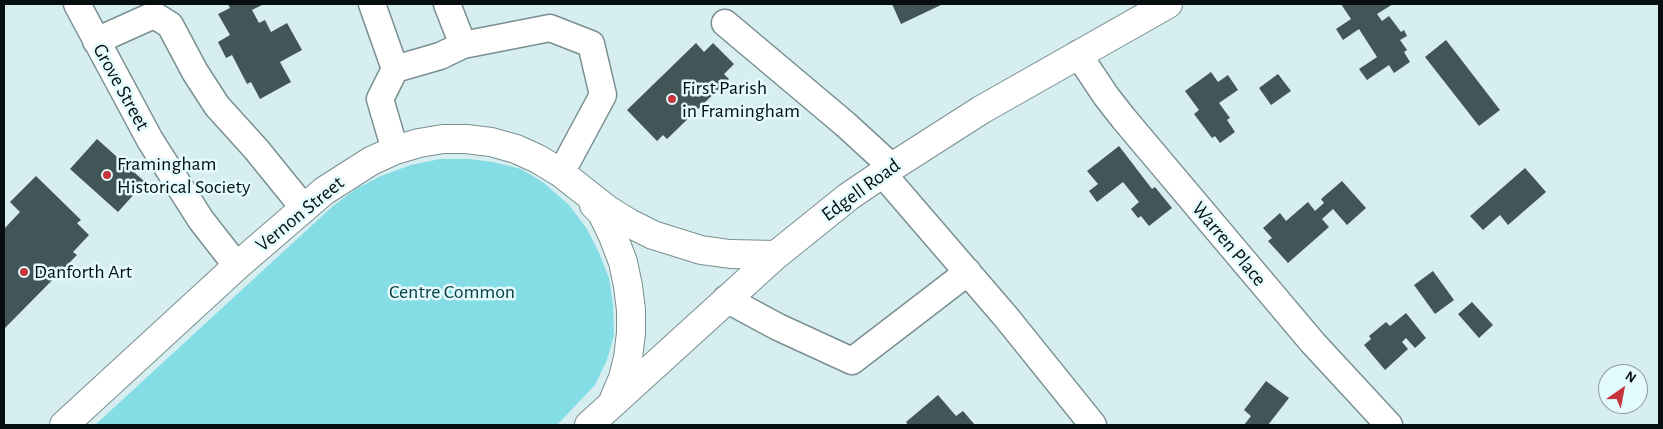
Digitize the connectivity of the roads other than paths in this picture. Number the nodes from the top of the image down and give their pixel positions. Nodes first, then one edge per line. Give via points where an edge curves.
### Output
1 (76, 4) edge
2 (372, 4) edge
3 (447, 4) edge
4 (1168, 4) edge
5 (726, 24) dead end
6 (96, 41) junction
7 (463, 45) junction
8 (1078, 54) junction
9 (395, 69) junction
10 (394, 150) junction
11 (887, 170) junction
12 (561, 173) junction
13 (583, 190) junction
14 (303, 208) junction
15 (776, 255) junction
16 (237, 266) junction
17 (968, 272) junction
18 (726, 299) junction
19 (613, 402) junction
20 (64, 425) edge
21 (589, 425) edge
22 (1093, 425) edge
23 (1389, 425) edge

1 - 6 street, Grove Street
2 - 9 street
3 - 7 street
4 - 8 main road, Edgell Road
5 - 11 street via 845,124
6 - 14 street via 154,15 170,25 217,106
6 - 16 street, Grove Street via 176,182
7 - 9 street via 440,56
7 - 12 street via 550,28 591,44 603,94
8 - 11 main road, Edgell Road
8 - 23 street, Warren Place via 1130,127 1313,344
9 - 10 street via 380,99
10 - 12 main road, Vernon Street via 442,139 492,142 523,152
10 - 14 main road, Vernon Street via 348,175
11 - 15 main road, Edgell Road
11 - 17 street
12 - 13 main road, Vernon Street
13 - 15 main road, Vernon Street via 629,223 677,244 730,254
13 - 19 main road, Vernon Street via 602,213 614,236 628,286 631,333 628,358
14 - 16 main road, Vernon Street
15 - 18 main road, Edgell Road
16 - 20 main road, Vernon Street
17 - 18 street via 852,361 778,328
17 - 22 street
18 - 19 main road, Edgell Road
19 - 21 main road, Edgell Road

